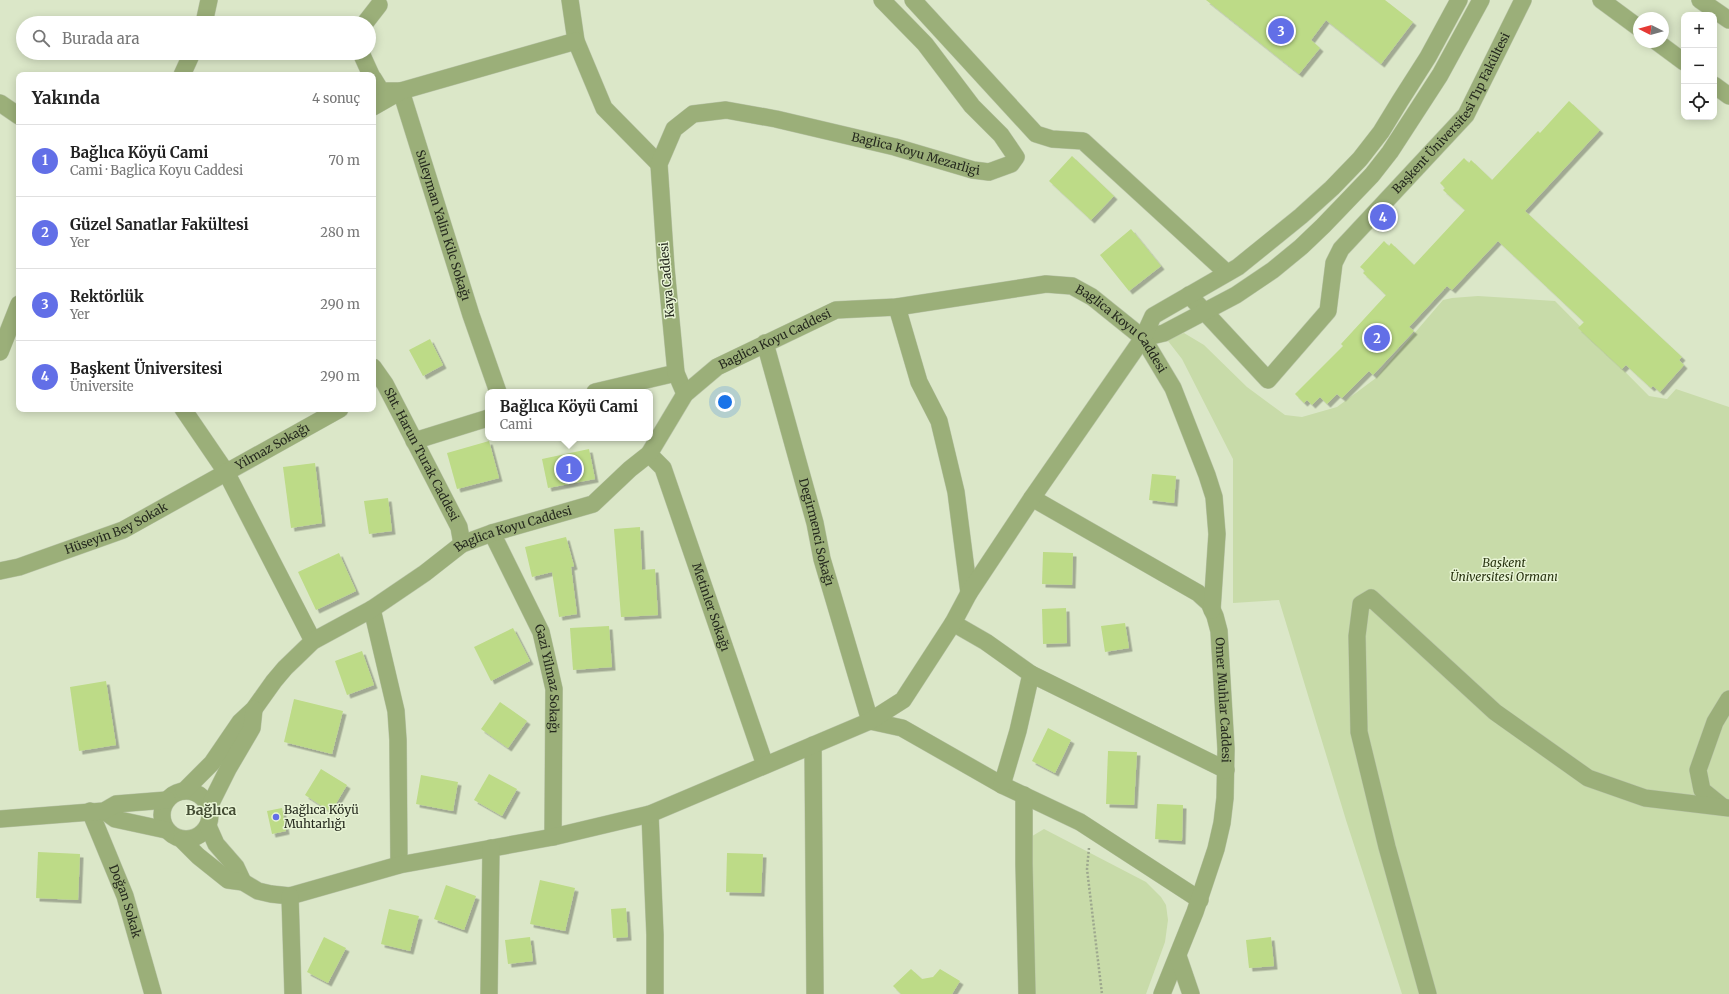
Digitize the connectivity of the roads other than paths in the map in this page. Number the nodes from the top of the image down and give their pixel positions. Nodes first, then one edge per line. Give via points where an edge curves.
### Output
1 (210, 0) edge
2 (570, 0) edge
3 (882, 0) edge
4 (913, 0) edge
5 (1459, 0) edge
6 (1481, 0) edge
7 (1523, 0) edge
8 (1601, 0) edge
9 (1700, 0) edge
10 (379, 5) dead end
11 (206, 16) edge
12 (370, 16) edge
13 (1729, 20) edge
14 (1633, 24) edge
15 (576, 41) junction
16 (1665, 48) edge
17 (189, 60) edge
18 (364, 60) edge
19 (1681, 60) edge
20 (183, 72) edge
21 (370, 72) edge
22 (376, 83) edge
23 (1717, 87) edge
24 (401, 91) junction
25 (1729, 96) edge
26 (0, 103) edge
27 (376, 105) edge
28 (16, 114) edge
29 (658, 164) junction
30 (1228, 273) junction
31 (1189, 295) junction
32 (897, 307) junction
33 (16, 312) edge
34 (1205, 312) junction
35 (1143, 338) junction
36 (765, 343) junction
37 (0, 352) edge
38 (676, 373) junction
39 (376, 378) edge
40 (379, 388) edge
41 (497, 389) edge
42 (608, 389) edge
43 (685, 394) junction
44 (185, 412) edge
45 (335, 412) edge
46 (485, 419) edge
47 (414, 441) junction
48 (649, 454) junction
49 (226, 472) junction
50 (1032, 498) junction
51 (492, 533) junction
52 (462, 544) junction
53 (0, 571) edge
54 (969, 593) junction
55 (372, 609) junction
56 (1212, 610) junction
57 (952, 623) junction
58 (313, 641) junction
59 (1031, 674) junction
60 (1729, 699) edge
61 (254, 709) junction
62 (870, 721) junction
63 (813, 745) junction
64 (764, 765) junction
65 (1226, 770) junction
66 (1002, 785) junction
67 (184, 791) junction
68 (1024, 796) junction
69 (167, 800) junction
70 (209, 807) junction
71 (1726, 807) edge
72 (97, 811) junction
73 (650, 814) junction
74 (0, 819) edge
75 (208, 826) junction
76 (166, 830) junction
77 (552, 836) junction
78 (182, 840) junction
79 (491, 848) junction
80 (399, 865) junction
81 (243, 882) junction
82 (290, 896) junction
83 (1200, 900) junction
84 (1178, 956) junction
85 (153, 994) edge
86 (293, 994) edge
87 (489, 994) edge
88 (655, 994) edge
89 (815, 994) edge
90 (1027, 994) edge
91 (1162, 994) edge
92 (1190, 994) edge
93 (1428, 994) edge

1 - 11 street
2 - 15 street
3 - 29 street, Baglica Koyu Mezarligi via 925,44 972,106 1001,135 1016,157 1011,164 990,172 973,170 873,142 726,110 693,114 674,129
4 - 30 street via 1036,134 1052,139 1083,141
5 - 30 street via 1428,57 1381,132 1360,159 1301,216
6 - 34 street via 1440,75 1372,175 1301,248 1236,295
7 - 34 street, Başkent Üniversitesi Tıp Fakültesi via 1466,115 1342,249 1334,263 1328,311 1268,380
8 - 14 street
9 - 13 street
10 - 12 street
15 - 24 street
15 - 29 street via 604,108
16 - 19 street
17 - 20 street
18 - 21 street
22 - 24 street via 381,91
23 - 25 street
24 - 27 street
24 - 41 street, Suleyman Yalin Kilc Sokağı via 471,315
26 - 28 street
29 - 38 street, Kaya Caddesi
30 - 31 street
31 - 34 street, Başkent Üniversitesi Tıp Fakültesi
31 - 35 street via 1153,316
32 - 35 street, Baglica Koyu Caddesi via 1046,284 1072,286 1092,297
32 - 36 street, Baglica Koyu Caddesi via 836,310
32 - 54 street via 919,382 939,420 956,492
33 - 37 street
34 - 35 street via 1164,333
35 - 50 street
35 - 56 street, Baglica Koyu Caddesi via 1173,388 1214,497 1217,534
36 - 43 street, Baglica Koyu Caddesi via 717,367
36 - 62 street, Degirmenci Sokağı via 822,559
38 - 42 street
38 - 43 street, Kaya Caddesi
39 - 40 street, Sht. Harun Turak Caddesi
40 - 47 street, Sht. Harun Turak Caddesi
43 - 48 street, Baglica Koyu Caddesi
44 - 49 street
45 - 49 street, Yilmaz Sokağı
46 - 47 street
47 - 52 street, Sht. Harun Turak Caddesi via 459,527
48 - 51 street, Baglica Koyu Caddesi via 594,504
48 - 64 street, Metinler Sokağı via 663,468
49 - 53 street, Hüseyin Bey Sokak via 123,530 20,567
49 - 58 street
50 - 54 street
50 - 56 street, Omer Muhlar Caddesi via 1198,593
51 - 52 street, Baglica Koyu Caddesi
51 - 77 street, Gazi Yilmaz Sokağı via 540,632 554,689
52 - 55 street, Baglica Koyu Caddesi
54 - 57 street
55 - 58 street, Baglica Koyu Caddesi
55 - 80 street via 396,711
56 - 65 street, Omer Muhlar Caddesi via 1219,631 1222,663
57 - 59 street via 986,642
57 - 62 street via 903,700
58 - 61 street, Baglica Koyu Caddesi via 274,681
59 - 65 street
59 - 66 street
60 - 71 street via 1715,722 1698,770 1702,790
61 - 67 street, Baglica Koyu Caddesi via 240,722 212,763
61 - 70 street via 252,728
62 - 63 street
62 - 66 street via 902,728
63 - 64 street
63 - 89 street
64 - 73 street
65 - 83 street, Omer Muhlar Caddesi via 1222,823
66 - 68 street
67 - 69 street
67 - 70 street via 202,796
68 - 83 street via 1080,822
68 - 90 street
69 - 72 street via 116,804
69 - 76 street via 162,818
70 - 75 street
71 - 93 street via 1645,798 1588,778 1495,712 1371,598 1361,604 1357,636 1359,732 1387,847
72 - 74 street
72 - 76 street via 115,819
72 - 85 street, Doğan Sokak
73 - 77 street
73 - 88 street
75 - 78 street via 195,839
75 - 81 street via 216,844 236,867
76 - 78 street
77 - 79 street
78 - 81 street via 228,880
79 - 80 street
79 - 87 street
80 - 82 street
81 - 82 street via 258,891
82 - 86 street
83 - 84 street, Omer Muhlar Caddesi
84 - 91 street, Omer Muhlar Caddesi
84 - 92 street

